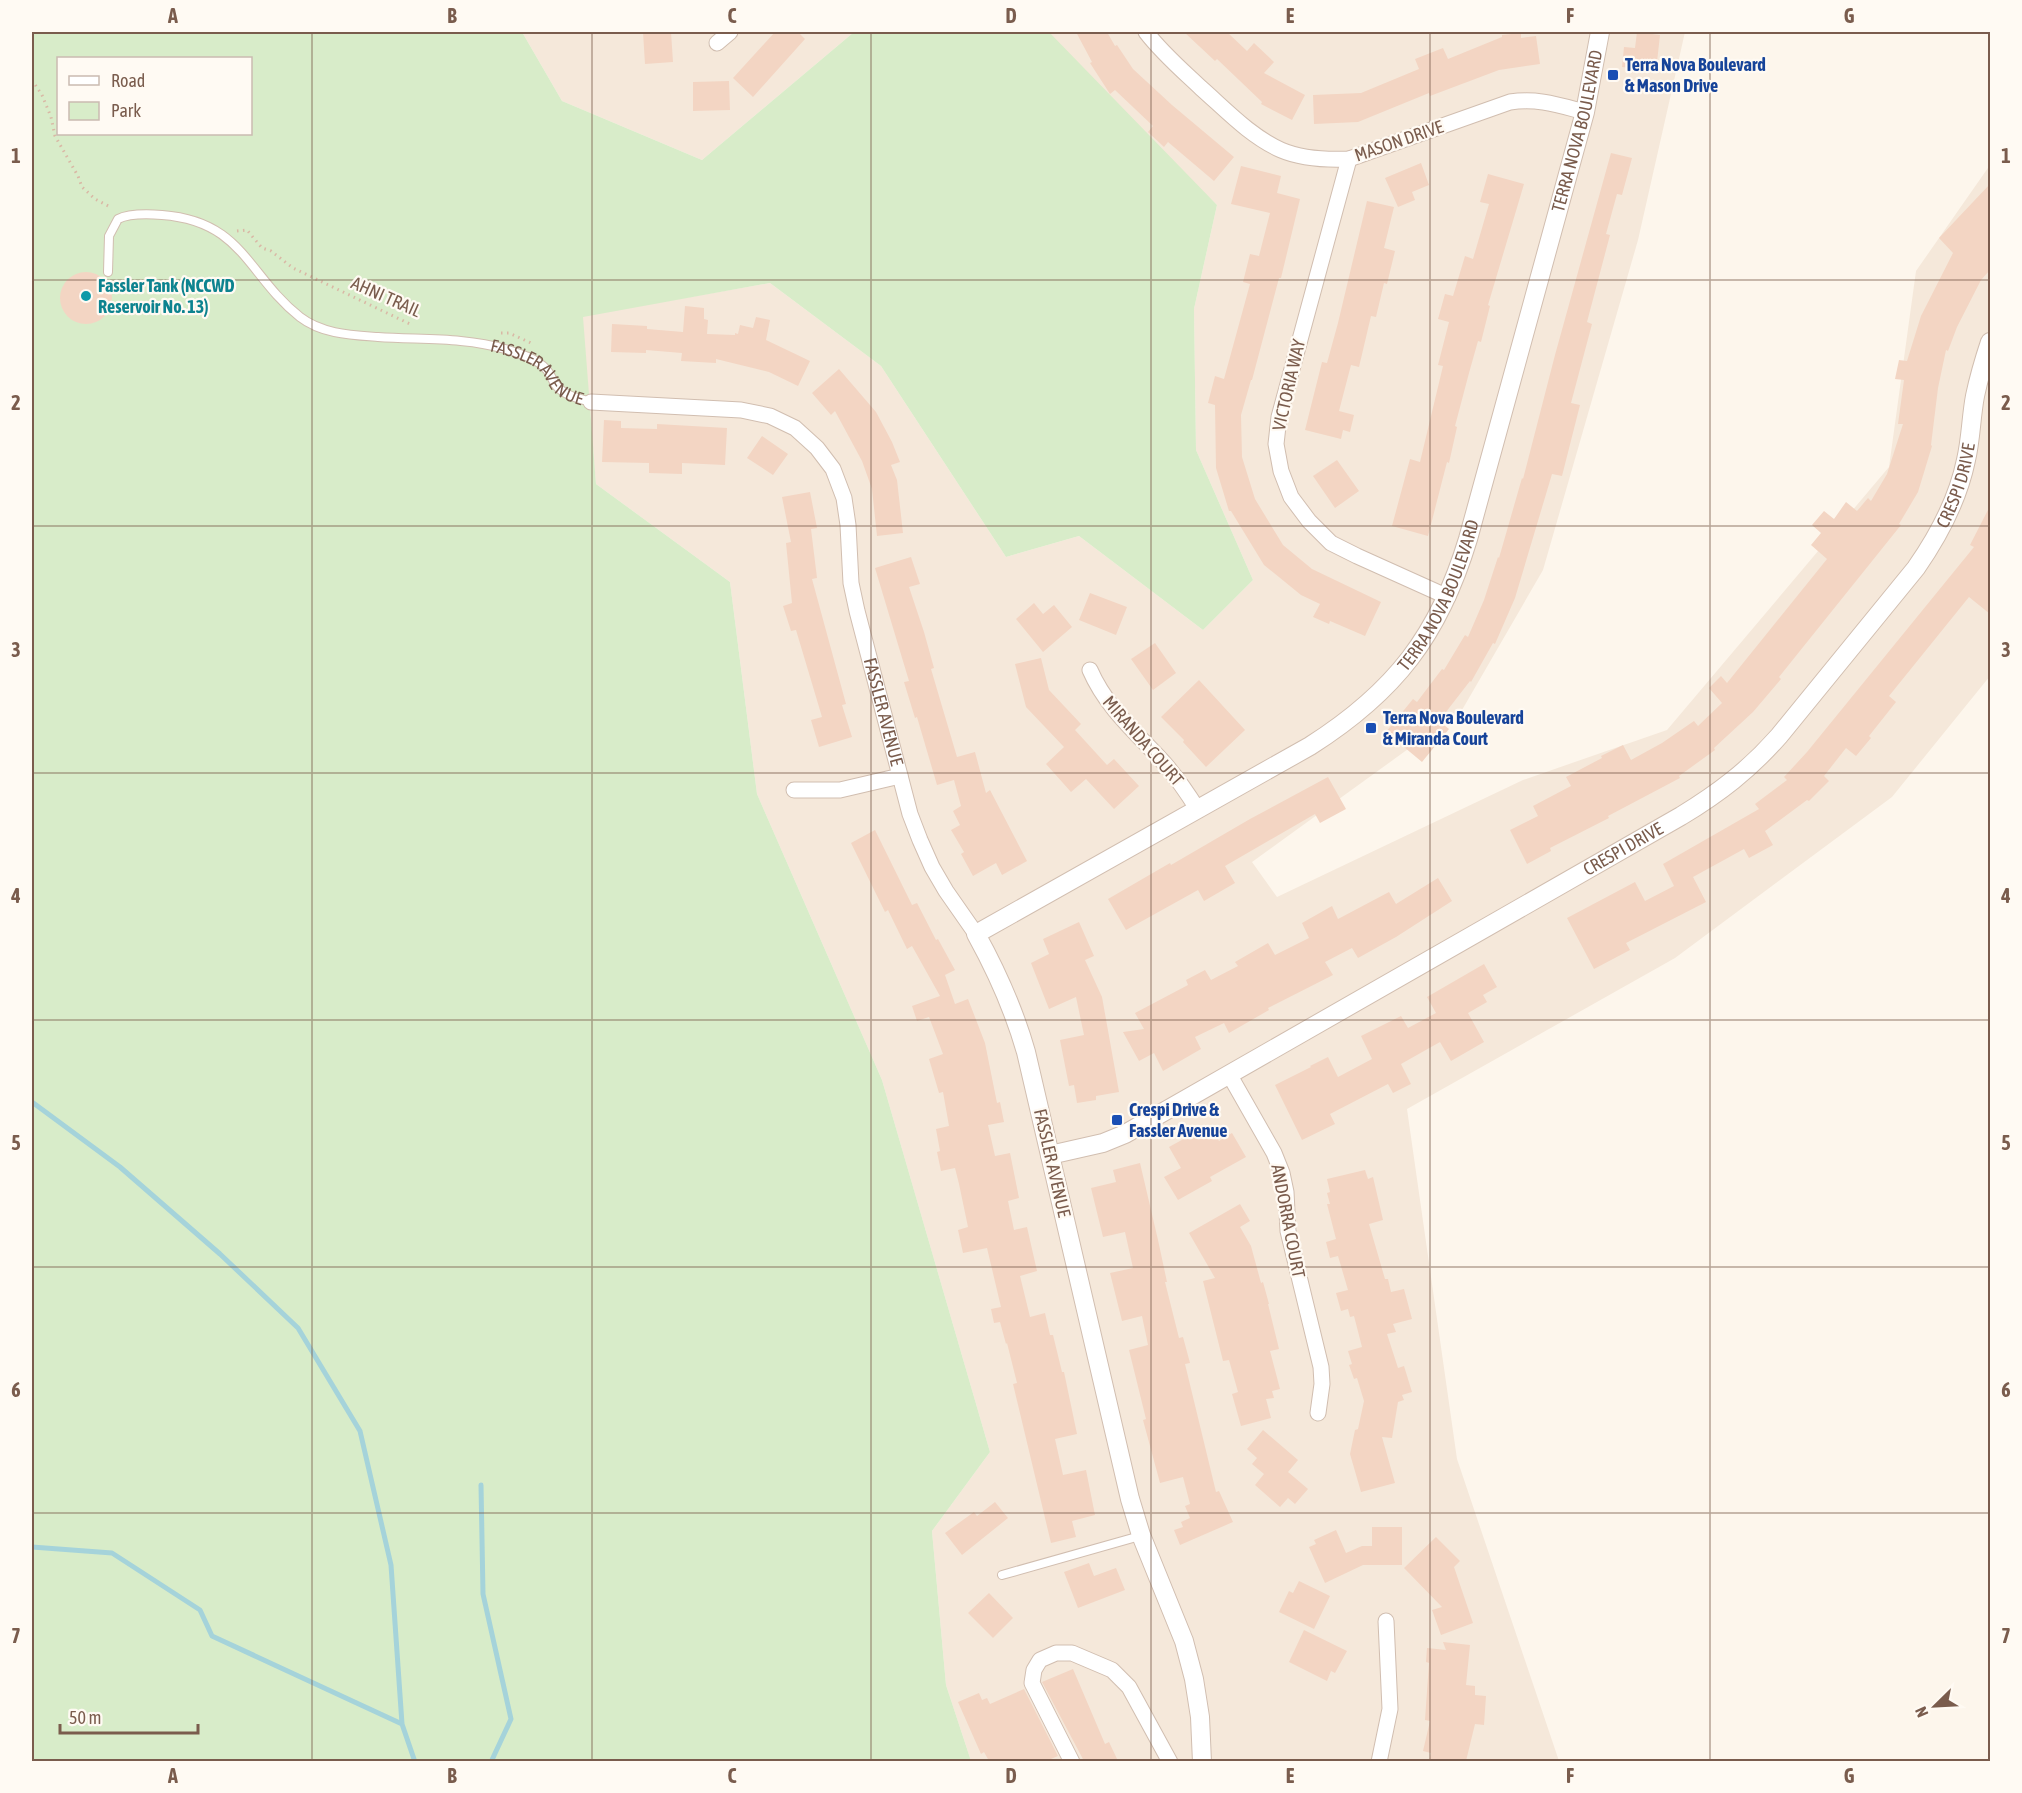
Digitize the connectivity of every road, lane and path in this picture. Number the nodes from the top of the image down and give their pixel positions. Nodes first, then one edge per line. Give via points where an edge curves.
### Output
1 (730, 32) edge
2 (1146, 32) edge
3 (1600, 32) edge
4 (717, 43) dead end
5 (32, 80) edge
6 (1585, 112) junction
7 (1349, 159) junction
8 (127, 216) junction
9 (218, 231) junction
10 (108, 272) dead end
11 (420, 328) dead end
12 (498, 333) dead end
13 (1990, 342) edge
14 (545, 368) junction
15 (591, 402) joint
16 (1448, 597) junction
17 (1090, 670) dead end
18 (900, 776) junction
19 (794, 790) dead end
20 (1198, 810) junction
21 (976, 934) junction
22 (1229, 1074) junction
23 (1050, 1155) junction
24 (1318, 1413) dead end
25 (1141, 1535) junction
26 (1002, 1575) dead end
27 (1386, 1621) dead end
28 (1072, 1761) edge
29 (1170, 1761) edge
30 (1202, 1761) edge
31 (1379, 1761) edge

1 - 4 street
2 - 7 street, MASON DRIVE via 1171,60 1260,139 1304,157
3 - 6 street, TERRA NOVA BOULEVARD
5 - 8 path via 82,187 95,199
6 - 7 street, MASON DRIVE via 1543,101 1510,102
6 - 16 street, TERRA NOVA BOULEVARD via 1468,539
7 - 16 street, VICTORIA WAY via 1279,417 1276,444 1281,471 1291,497 1331,543
8 - 9 lane, FASSLER AVENUE via 183,216
8 - 10 lane via 118,219 111,230
9 - 11 path, AHNI TRAIL via 247,230 262,248 293,268
9 - 14 lane, FASSLER AVENUE via 284,302 316,326 353,335 485,344 518,353
12 - 14 path via 528,341
13 - 22 street, CRESPI DRIVE via 1981,368 1966,461 1933,544 1758,760 1681,816
14 - 15 lane, FASSLER AVENUE via 561,391
15 - 18 street, FASSLER AVENUE via 741,410 770,416 795,428 817,448 833,470 844,498 851,583
16 - 20 street, TERRA NOVA BOULEVARD via 1413,655 1364,708 1310,746
17 - 20 street, MIRANDA COURT via 1110,706 1166,766
18 - 19 street via 840,790
18 - 21 street, FASSLER AVENUE via 910,814 932,867
20 - 21 street, TERRA NOVA BOULEVARD
21 - 23 street, FASSLER AVENUE via 1016,1018
22 - 23 street, CRESPI DRIVE via 1125,1134
22 - 24 street, ANDORRA COURT via 1282,1173 1288,1231 1321,1367
23 - 25 street, FASSLER AVENUE
25 - 26 lane
25 - 30 street, FASSLER AVENUE via 1189,1660 1200,1717
27 - 31 street via 1390,1709
28 - 29 street via 1032,1683 1040,1660 1056,1653 1085,1657 1112,1670 1130,1687

